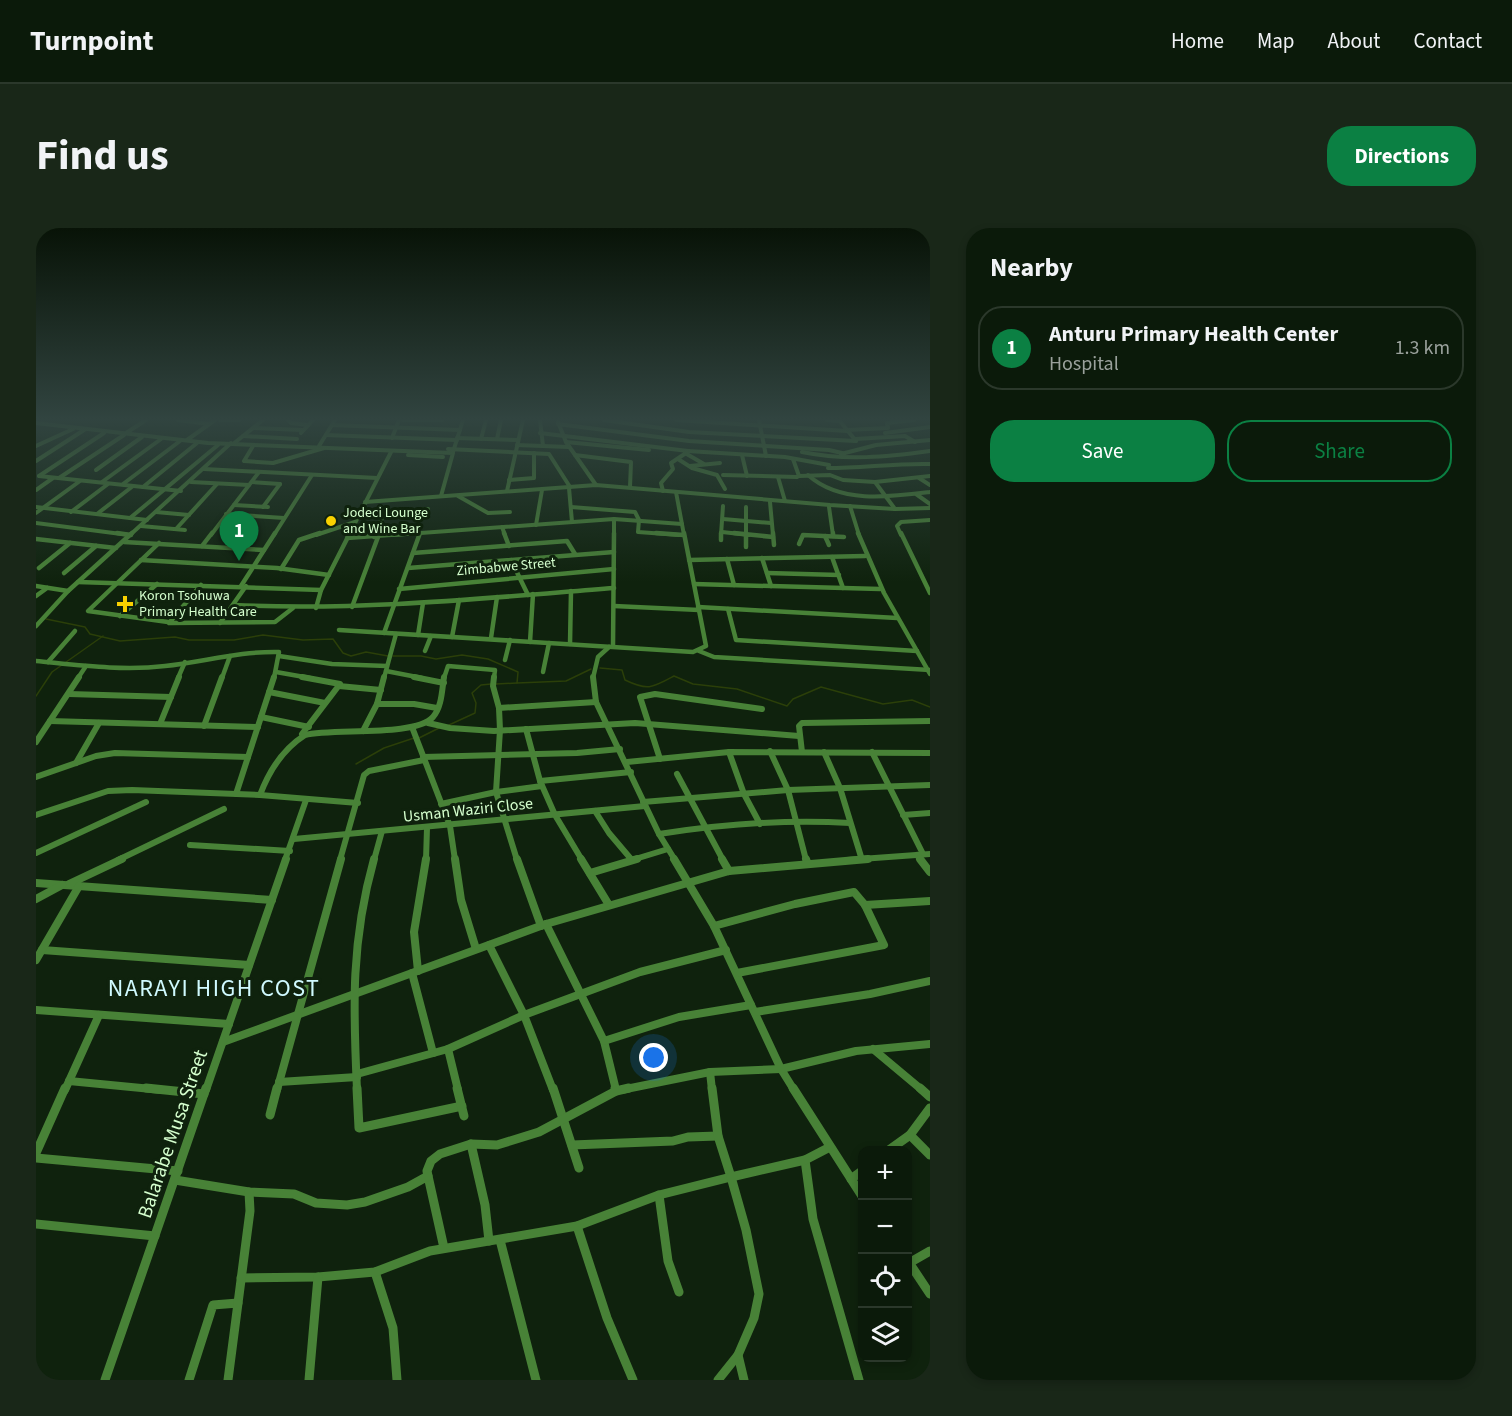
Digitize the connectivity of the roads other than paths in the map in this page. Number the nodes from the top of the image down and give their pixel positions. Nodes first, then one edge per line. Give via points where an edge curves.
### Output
1 (65, 474) edge
2 (114, 474) edge
3 (137, 474) edge
4 (159, 474) edge
5 (183, 474) edge
6 (200, 474) edge
7 (258, 474) edge
8 (290, 474) edge
9 (379, 474) edge
10 (446, 474) edge
11 (510, 474) edge
12 (534, 474) edge
13 (561, 474) edge
14 (588, 474) edge
15 (631, 474) edge
16 (669, 474) edge
17 (711, 474) edge
18 (728, 474) edge
19 (312, 475) junction
20 (808, 475) junction
21 (830, 475) joint
22 (747, 476) joint
23 (799, 476) joint
24 (930, 476) edge
25 (37, 477) edge
26 (778, 477) junction
27 (919, 477) junction
28 (53, 478) junction
29 (59, 478) junction
30 (377, 478) junction
31 (509, 480) junction
32 (843, 480) junction
33 (80, 481) junction
34 (191, 482) junction
35 (875, 482) junction
36 (101, 483) junction
37 (108, 483) junction
38 (217, 484) junction
39 (250, 484) junction
40 (122, 485) junction
41 (596, 485) junction
42 (930, 485) edge
43 (134, 486) junction
44 (143, 487) junction
45 (630, 487) junction
46 (570, 488) junction
47 (164, 489) junction
48 (725, 489) dead end
49 (36, 490) edge
50 (542, 490) junction
51 (181, 491) junction
52 (507, 491) junction
53 (663, 491) junction
54 (834, 492) junction
55 (843, 492) junction
56 (930, 492) edge
57 (676, 493) junction
58 (916, 494) junction
59 (458, 496) junction
60 (439, 497) junction
61 (886, 497) junction
62 (786, 501) junction
63 (365, 502) junction
64 (770, 502) junction
65 (234, 505) junction
66 (723, 506) dead end
67 (830, 506) junction
68 (36, 507) edge
69 (571, 507) junction
70 (746, 507) dead end
71 (850, 507) junction
72 (930, 507) edge
73 (43, 508) junction
74 (428, 509) dead end
75 (895, 509) junction
76 (71, 512) junction
77 (156, 512) junction
78 (510, 512) dead end
79 (36, 513) edge
80 (97, 514) junction
81 (189, 514) junction
82 (226, 514) junction
83 (129, 518) junction
84 (284, 518) junction
85 (615, 519) junction
86 (723, 519) junction
87 (147, 520) junction
88 (639, 520) junction
89 (747, 520) junction
90 (930, 520) edge
91 (355, 522) junction
92 (572, 522) junction
93 (36, 523) edge
94 (771, 523) junction
95 (682, 524) junction
96 (536, 525) junction
97 (141, 526) junction
98 (502, 527) junction
99 (176, 529) junction
100 (185, 530) dead end
101 (722, 532) junction
102 (420, 534) junction
103 (684, 534) junction
104 (131, 535) junction
105 (748, 535) junction
106 (825, 536) junction
107 (833, 536) junction
108 (376, 537) junction
109 (773, 537) junction
110 (844, 537) dead end
111 (347, 538) junction
112 (36, 539) edge
113 (45, 540) junction
114 (721, 540) dead end
115 (123, 542) junction
116 (70, 543) junction
117 (159, 543) junction
118 (799, 544) dead end
119 (774, 545) dead end
120 (829, 545) dead end
121 (96, 546) junction
122 (202, 546) junction
123 (508, 546) junction
124 (36, 547) edge
125 (746, 547) dead end
126 (116, 549) junction
127 (472, 549) junction
128 (264, 550) junction
129 (614, 552) junction
130 (413, 553) junction
131 (575, 554) junction
132 (865, 556) junction
133 (832, 557) junction
134 (762, 558) junction
135 (727, 559) junction
136 (141, 560) junction
137 (511, 560) junction
138 (689, 560) junction
139 (475, 563) junction
140 (253, 566) junction
141 (39, 568) dead end
142 (408, 568) junction
143 (281, 569) junction
144 (614, 569) junction
145 (64, 573) dead end
146 (767, 573) junction
147 (809, 574) junction
148 (328, 575) junction
149 (839, 575) junction
150 (519, 578) junction
151 (78, 582) junction
152 (116, 583) junction
153 (157, 584) junction
154 (694, 584) junction
155 (201, 585) junction
156 (734, 585) junction
157 (36, 586) edge
158 (243, 586) junction
159 (771, 586) junction
160 (814, 587) junction
161 (47, 588) junction
162 (614, 588) junction
163 (843, 588) junction
164 (399, 589) junction
165 (880, 589) junction
166 (321, 590) junction
167 (68, 591) junction
168 (571, 591) junction
169 (930, 593) edge
170 (530, 594) junction
171 (36, 596) edge
172 (497, 597) junction
173 (459, 600) junction
174 (423, 603) junction
175 (234, 605) junction
176 (394, 606) junction
177 (614, 606) junction
178 (352, 607) junction
179 (293, 608) junction
180 (316, 608) junction
181 (699, 609) junction
182 (728, 609) junction
183 (120, 616) junction
184 (897, 618) junction
185 (168, 622) junction
186 (220, 623) junction
187 (36, 626) edge
188 (339, 630) dead end
189 (75, 631) dead end
190 (384, 633) junction
191 (396, 634) junction
192 (418, 635) junction
193 (431, 636) junction
194 (452, 637) junction
195 (490, 638) junction
196 (510, 640) junction
197 (530, 642) junction
198 (549, 643) junction
199 (570, 644) junction
200 (611, 647) junction
201 (424, 651) dead end
202 (699, 651) junction
203 (916, 651) junction
204 (230, 656) junction
205 (279, 656) junction
206 (505, 660) dead end
207 (42, 662) edge
208 (185, 662) junction
209 (388, 663) junction
210 (86, 666) junction
211 (36, 669) edge
212 (929, 671) edge
213 (276, 672) junction
214 (543, 672) dead end
215 (444, 683) junction
216 (339, 686) junction
217 (381, 690) junction
218 (269, 692) junction
219 (69, 694) junction
220 (171, 697) junction
221 (596, 702) junction
222 (325, 703) junction
223 (377, 704) junction
224 (437, 708) junction
225 (499, 708) junction
226 (762, 709) dead end
227 (261, 717) junction
228 (50, 721) junction
229 (930, 721) edge
230 (99, 723) junction
231 (428, 723) junction
232 (607, 723) junction
233 (160, 724) junction
234 (648, 724) junction
235 (204, 726) junction
236 (258, 727) junction
237 (412, 727) junction
238 (526, 729) junction
239 (308, 730) junction
240 (500, 730) junction
241 (363, 731) junction
242 (799, 736) junction
243 (36, 742) edge
244 (620, 749) junction
245 (770, 751) junction
246 (801, 752) junction
247 (824, 752) junction
248 (872, 752) junction
249 (729, 753) junction
250 (930, 753) edge
251 (532, 754) junction
252 (498, 756) junction
253 (248, 758) junction
254 (423, 759) junction
255 (660, 759) junction
256 (627, 762) junction
257 (76, 763) junction
258 (631, 772) junction
259 (677, 774) dead end
260 (36, 777) edge
261 (541, 784) junction
262 (930, 785) edge
263 (891, 787) junction
264 (840, 788) junction
265 (788, 790) junction
266 (496, 792) junction
267 (236, 794) junction
268 (744, 794) junction
269 (260, 795) junction
270 (692, 799) junction
271 (306, 800) junction
272 (146, 802) dead end
273 (358, 803) junction
274 (441, 804) junction
275 (644, 804) junction
276 (224, 809) dead end
277 (595, 811) junction
278 (930, 813) edge
279 (36, 815) edge
280 (555, 815) junction
281 (903, 815) junction
282 (796, 819) junction
283 (503, 820) junction
284 (850, 823) junction
285 (760, 824) junction
286 (450, 826) junction
287 (704, 827) junction
288 (427, 828) junction
289 (382, 831) junction
290 (349, 834) junction
291 (659, 834) junction
292 (294, 839) junction
293 (190, 845) dead end
294 (668, 849) junction
295 (290, 850) junction
296 (36, 854) edge
297 (923, 854) edge
298 (631, 859) junction
299 (862, 860) junction
300 (807, 862) junction
301 (729, 871) junction
302 (930, 872) edge
303 (590, 873) junction
304 (688, 882) junction
305 (36, 883) edge
306 (66, 884) junction
307 (79, 886) junction
308 (36, 899) edge
309 (272, 900) junction
310 (930, 901) edge
311 (609, 905) junction
312 (865, 905) junction
313 (544, 925) junction
314 (714, 927) junction
315 (489, 945) junction
316 (476, 949) junction
317 (42, 950) junction
318 (726, 950) junction
319 (36, 960) edge
320 (249, 965) junction
321 (415, 972) junction
322 (737, 973) junction
323 (930, 981) edge
324 (580, 992) junction
325 (354, 995) junction
326 (753, 1008) junction
327 (36, 1010) edge
328 (99, 1015) junction
329 (524, 1015) junction
330 (296, 1016) junction
331 (229, 1024) junction
332 (604, 1041) junction
333 (223, 1042) junction
334 (930, 1044) edge
335 (448, 1049) junction
336 (873, 1049) junction
337 (433, 1053) junction
338 (781, 1069) junction
339 (710, 1072) junction
340 (357, 1075) junction
341 (69, 1081) junction
342 (279, 1082) junction
343 (616, 1090) junction
344 (204, 1094) junction
345 (930, 1097) edge
346 (462, 1106) junction
347 (930, 1108) edge
348 (270, 1115) dead end
349 (464, 1116) dead end
350 (565, 1120) junction
351 (910, 1135) junction
352 (718, 1136) junction
353 (471, 1144) junction
354 (572, 1145) junction
355 (895, 1146) edge
356 (830, 1147) junction
357 (36, 1153) edge
358 (930, 1155) edge
359 (36, 1158) edge
360 (805, 1160) junction
361 (579, 1168) dead end
362 (858, 1174) edge
363 (176, 1176) junction
364 (428, 1176) junction
365 (731, 1177) junction
366 (851, 1179) junction
367 (858, 1190) edge
368 (249, 1192) junction
369 (659, 1195) junction
370 (36, 1224) edge
371 (577, 1226) junction
372 (154, 1236) junction
373 (500, 1239) junction
374 (489, 1241) junction
375 (444, 1248) junction
376 (930, 1251) edge
377 (912, 1260) edge
378 (912, 1268) edge
379 (375, 1272) junction
380 (318, 1277) junction
381 (241, 1278) junction
382 (679, 1293) dead end
383 (930, 1294) edge
384 (238, 1303) junction
385 (738, 1355) junction
386 (105, 1380) edge
387 (189, 1380) edge
388 (228, 1380) edge
389 (309, 1380) edge
390 (397, 1380) edge
391 (536, 1380) edge
392 (633, 1380) edge
393 (718, 1380) edge
394 (744, 1380) edge
395 (859, 1380) edge

1 - 29 street
2 - 36 street
3 - 40 street
4 - 44 street
5 - 47 street
6 - 34 street
7 - 39 street
8 - 19 street
9 - 30 street
10 - 60 street
11 - 31 street
12 - 31 street via 534,478
13 - 46 street
14 - 41 street
15 - 45 street
16 - 53 street via 661,483
17 - 48 street via 717,476
18 - 22 street
19 - 30 street
19 - 84 street
20 - 21 street
20 - 23 street
20 - 54 street via 814,484
21 - 32 street
22 - 26 street
23 - 26 street
24 - 27 street
25 - 28 street
26 - 62 street
27 - 35 street
27 - 42 street
28 - 29 street
28 - 49 street
29 - 33 street
30 - 63 street
31 - 52 street
32 - 35 street
32 - 55 street
33 - 36 street
33 - 73 street
34 - 38 street
34 - 51 street
35 - 61 street
36 - 37 street
37 - 40 street
37 - 76 street
38 - 39 street
38 - 81 street
39 - 65 street
39 - 65 street via 280,484 266,507
40 - 43 street
41 - 45 street
41 - 46 street
43 - 44 street
43 - 80 street
44 - 47 street
45 - 53 street
46 - 50 street
46 - 52 street
46 - 57 street
46 - 69 street
47 - 51 street
47 - 83 street
50 - 59 street
50 - 96 street
51 - 77 street
52 - 60 street
53 - 57 street
54 - 55 street
54 - 67 street
55 - 61 street
56 - 58 street
57 - 62 street
57 - 64 street
57 - 95 street
58 - 61 street
58 - 72 street
59 - 60 street
59 - 78 street via 488,513
60 - 63 street
61 - 75 street
62 - 67 street
63 - 91 street
64 - 67 street
64 - 94 street
65 - 82 street
66 - 86 street
67 - 71 street
67 - 107 street
68 - 73 street
69 - 88 street via 635,512
69 - 92 street
70 - 89 street
71 - 72 street
71 - 75 street
71 - 132 street
72 - 75 street
73 - 76 street
73 - 79 street
74 - 108 street via 384,513
76 - 80 street
77 - 81 street
77 - 87 street
80 - 83 street
81 - 99 street
82 - 84 street
82 - 122 street
83 - 87 street
84 - 128 street
85 - 88 street
85 - 92 street
85 - 129 street
86 - 89 street
86 - 101 street
87 - 97 street
88 - 95 street
88 - 103 street via 638,532
89 - 94 street
89 - 105 street
90 - 169 street via 901,522 897,526
91 - 111 street
91 - 143 street via 299,540
92 - 96 street
93 - 104 street
94 - 109 street
95 - 103 street
96 - 98 street
97 - 99 street
97 - 104 street
98 - 102 street
98 - 123 street
99 - 100 street
101 - 105 street
101 - 114 street
102 - 108 street
102 - 130 street
103 - 138 street
104 - 115 street
105 - 109 street
105 - 125 street
106 - 107 street
106 - 118 street via 801,536
106 - 120 street
107 - 110 street
108 - 111 street
108 - 178 street
109 - 119 street
111 - 148 street
112 - 113 street
113 - 116 street
113 - 124 street
115 - 117 street
115 - 126 street
116 - 121 street
116 - 141 street
117 - 122 street
117 - 136 street
121 - 126 street
121 - 145 street
122 - 128 street
123 - 127 street
123 - 131 street via 568,542
126 - 151 street
127 - 130 street
127 - 139 street
128 - 140 street
129 - 131 street
129 - 144 street
130 - 142 street
131 - 137 street
132 - 133 street
132 - 165 street
133 - 134 street
133 - 149 street
134 - 135 street
134 - 146 street
135 - 138 street
135 - 156 street
136 - 140 street
136 - 152 street
137 - 139 street
137 - 150 street
138 - 154 street
139 - 142 street
140 - 143 street
140 - 158 street
142 - 164 street
143 - 148 street
144 - 150 street, Zimbabwe Street
144 - 162 street
146 - 147 street
146 - 159 street
147 - 149 street
147 - 160 street
148 - 166 street
149 - 163 street
150 - 164 street, Zimbabwe Street
150 - 170 street
151 - 152 street
151 - 167 street
152 - 153 street
152 - 183 street via 88,611
153 - 155 street
153 - 183 street
154 - 156 street
154 - 181 street
155 - 158 street
155 - 185 street
156 - 159 street
157 - 161 street
158 - 166 street
158 - 175 street
159 - 160 street
160 - 163 street
161 - 167 street
161 - 171 street
162 - 168 street
162 - 177 street
163 - 165 street
164 - 176 street
165 - 184 street
166 - 180 street
167 - 187 street
168 - 170 street
168 - 199 street
170 - 172 street
170 - 197 street
172 - 173 street
172 - 195 street
173 - 174 street
173 - 194 street
174 - 176 street
174 - 192 street
175 - 179 street
175 - 186 street
176 - 178 street
176 - 190 street
177 - 181 street
177 - 200 street
178 - 180 street
179 - 180 street
179 - 186 street via 275,622
181 - 182 street
181 - 202 street via 706,646
182 - 184 street
182 - 203 street via 736,640
183 - 185 street
184 - 203 street
185 - 186 street
188 - 190 street
189 - 207 street
190 - 191 street
191 - 192 street
191 - 209 street
192 - 193 street
193 - 194 street
193 - 201 street
194 - 195 street
195 - 196 street
196 - 197 street
196 - 206 street
197 - 198 street
198 - 199 street
198 - 214 street
199 - 200 street
200 - 202 street
200 - 221 street via 602,650 594,664 592,688
202 - 212 street via 714,657
203 - 212 street
204 - 205 street via 279,652
204 - 208 street
204 - 235 street
205 - 209 street via 345,665
205 - 213 street
207 - 210 street
207 - 211 street
208 - 210 street via 147,667
208 - 220 street
209 - 215 street
209 - 217 street
210 - 219 street
213 - 216 street via 338,682
213 - 218 street
215 - 224 street
215 - 225 street via 446,668 451,666 495,670 493,685
216 - 217 street
216 - 222 street
217 - 223 street
218 - 222 street
218 - 227 street
219 - 220 street
219 - 228 street
220 - 233 street
221 - 225 street
221 - 232 street
222 - 239 street
223 - 224 street
223 - 241 street
224 - 231 street
225 - 240 street
226 - 234 street via 646,695 639,699
227 - 236 street
227 - 239 street
228 - 230 street
228 - 243 street
229 - 242 street via 808,722 799,726
230 - 233 street
230 - 257 street
231 - 237 street
231 - 240 street
232 - 234 street
232 - 238 street
232 - 244 street
233 - 235 street
234 - 242 street
234 - 255 street
235 - 236 street
236 - 253 street
237 - 241 street
237 - 254 street
238 - 240 street
238 - 251 street
239 - 241 street
239 - 269 street via 293,741
240 - 252 street
242 - 246 street
244 - 251 street
244 - 256 street
245 - 246 street
245 - 249 street
245 - 265 street
246 - 247 street
247 - 248 street
247 - 264 street
248 - 250 street
248 - 263 street
249 - 255 street
249 - 268 street
251 - 252 street
251 - 261 street
252 - 254 street
252 - 266 street
253 - 257 street via 127,753 96,756
253 - 267 street
254 - 273 street via 365,773
254 - 274 street
255 - 256 street
256 - 258 street
257 - 260 street
258 - 261 street
258 - 275 street
259 - 270 street
261 - 266 street
261 - 280 street
262 - 263 street, Usman Waziri Close
263 - 264 street, Usman Waziri Close
263 - 281 street
264 - 265 street, Usman Waziri Close
264 - 284 street
265 - 268 street, Usman Waziri Close
265 - 282 street
266 - 274 street
266 - 283 street
267 - 269 street
267 - 279 street via 108,791
268 - 270 street, Usman Waziri Close
268 - 285 street
269 - 271 street
270 - 275 street, Usman Waziri Close
270 - 287 street
271 - 273 street
271 - 292 street, Balarabe Musa Street
272 - 296 street
273 - 290 street
274 - 286 street
275 - 277 street, Usman Waziri Close
275 - 291 street
276 - 306 street
277 - 280 street, Usman Waziri Close
277 - 298 street
278 - 281 street
280 - 283 street, Usman Waziri Close
280 - 303 street
281 - 297 street
282 - 284 street
282 - 285 street
282 - 300 street
283 - 286 street, Usman Waziri Close
283 - 313 street
284 - 299 street
285 - 287 street
286 - 288 street, Usman Waziri Close
286 - 316 street via 461,900
287 - 291 street
287 - 301 street
288 - 289 street, Usman Waziri Close
288 - 321 street via 428,845 414,932
289 - 290 street, Usman Waziri Close
289 - 325 street via 366,884 355,955
290 - 292 street, Usman Waziri Close
290 - 330 street
291 - 294 street
292 - 295 street, Balarabe Musa Street
293 - 295 street
294 - 298 street
294 - 304 street
295 - 309 street, Balarabe Musa Street
297 - 299 street
297 - 302 street
298 - 303 street
299 - 300 street
300 - 301 street
301 - 304 street
303 - 311 street
304 - 311 street
304 - 314 street
305 - 306 street
306 - 307 street
306 - 308 street
307 - 309 street
307 - 317 street
309 - 320 street, Balarabe Musa Street
310 - 312 street
311 - 313 street
312 - 314 street via 854,892
312 - 322 street via 884,945
313 - 315 street
313 - 324 street
314 - 318 street
315 - 316 street
315 - 329 street
316 - 321 street
317 - 319 street
317 - 320 street
318 - 322 street
318 - 324 street
320 - 331 street, Balarabe Musa Street
321 - 325 street
321 - 337 street
322 - 326 street
323 - 326 street via 870,994
324 - 329 street
324 - 332 street
325 - 330 street
325 - 340 street
326 - 332 street via 679,1017
326 - 338 street
327 - 328 street
328 - 331 street
328 - 341 street
329 - 335 street
329 - 350 street
330 - 333 street
330 - 342 street
331 - 333 street, Balarabe Musa Street
332 - 343 street
333 - 344 street, Balarabe Musa Street
334 - 336 street
335 - 337 street
335 - 346 street
336 - 338 street
336 - 345 street
337 - 340 street
338 - 339 street
338 - 356 street
339 - 343 street
339 - 352 street
340 - 342 street
340 - 346 street via 358,1128
341 - 344 street
341 - 357 street
342 - 348 street
343 - 350 street
344 - 363 street, Balarabe Musa Street
346 - 349 street
347 - 351 street
350 - 353 street via 496,1145
350 - 354 street
351 - 355 street
351 - 358 street
352 - 354 street
352 - 365 street
353 - 364 street via 440,1154 431,1161
353 - 374 street
354 - 361 street
356 - 360 street
356 - 366 street
359 - 363 street
360 - 365 street
360 - 395 street via 814,1188 813,1219
362 - 366 street
363 - 368 street
363 - 372 street, Balarabe Musa Street
364 - 368 street via 408,1187 347,1205 316,1203 294,1194
364 - 375 street
365 - 369 street
365 - 385 street via 759,1294 754,1318
366 - 367 street
368 - 381 street
369 - 371 street
369 - 382 street via 668,1261
370 - 372 street
371 - 373 street
371 - 392 street via 607,1318
372 - 386 street, Balarabe Musa Street
373 - 374 street
373 - 391 street
374 - 375 street
375 - 379 street
376 - 377 street
378 - 383 street
379 - 380 street
379 - 390 street via 393,1328
380 - 381 street
380 - 389 street
381 - 384 street
384 - 387 street via 213,1305
384 - 388 street
385 - 393 street
385 - 394 street

